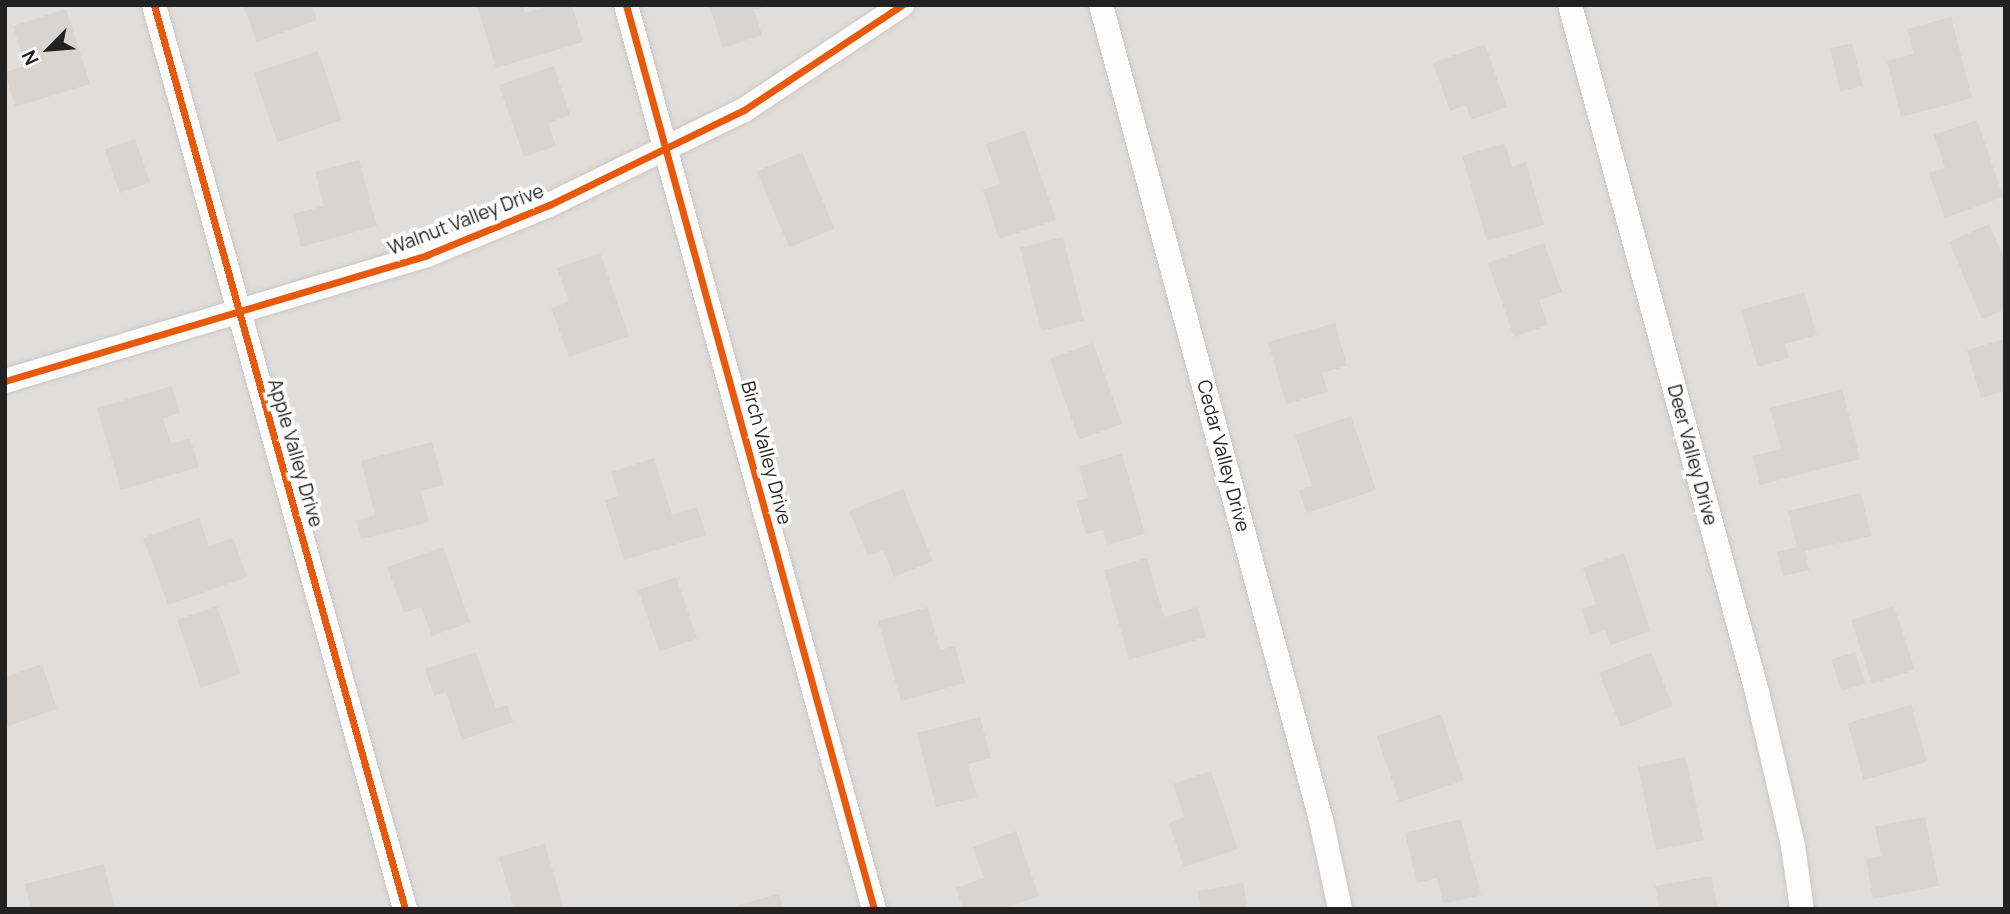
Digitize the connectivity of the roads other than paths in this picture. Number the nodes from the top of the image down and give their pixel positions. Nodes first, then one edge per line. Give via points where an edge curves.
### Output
1 (154, 5) edge
2 (626, 5) edge
3 (902, 5) edge
4 (1101, 5) edge
5 (1570, 5) edge
6 (667, 149) junction
7 (240, 312) junction
8 (5, 381) edge
9 (405, 909) edge
10 (874, 909) edge
11 (1340, 909) edge
12 (1802, 909) edge

1 - 7 street, Apple Valley Drive
2 - 6 street, Birch Valley Drive
3 - 6 street, Walnut Valley Drive via 744,110
4 - 11 street, Cedar Valley Drive via 1321,820
5 - 12 street, Deer Valley Drive via 1757,692 1793,846
6 - 7 street, Walnut Valley Drive via 549,205 427,255
6 - 10 street, Birch Valley Drive
7 - 8 street, Walnut Valley Drive
7 - 9 street, Apple Valley Drive

